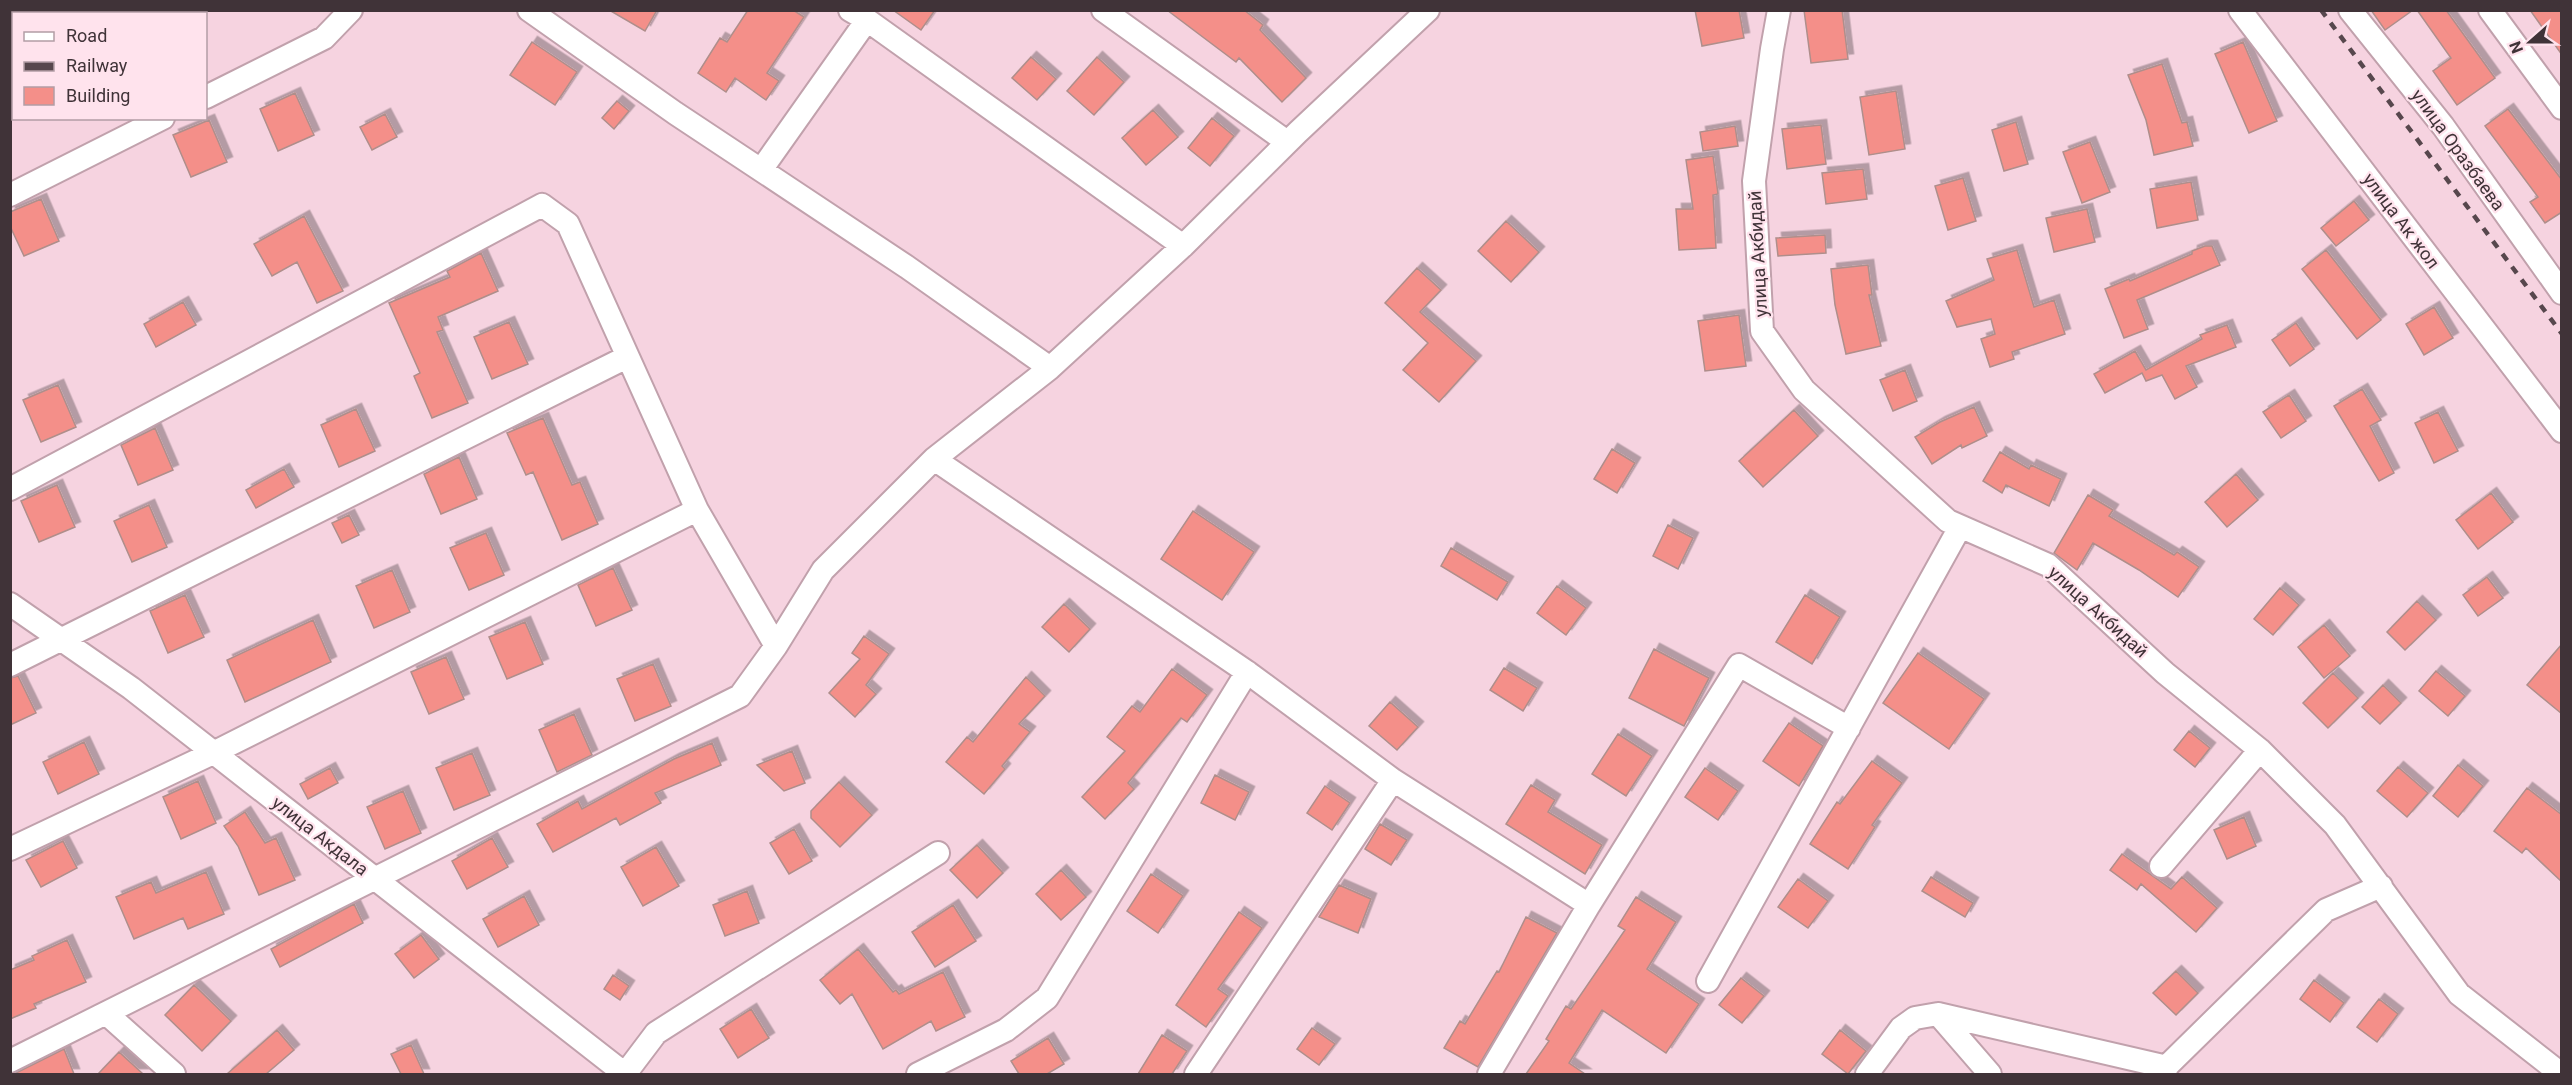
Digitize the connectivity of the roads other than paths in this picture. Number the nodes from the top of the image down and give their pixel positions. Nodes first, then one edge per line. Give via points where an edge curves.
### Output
1 (351, 10) edge
2 (529, 10) edge
3 (1103, 10) edge
4 (1428, 10) edge
5 (1779, 10) edge
6 (2240, 10) edge
7 (2350, 10) edge
8 (2490, 10) edge
9 (858, 15) edge
10 (207, 96) edge
11 (2562, 108) edge
12 (160, 120) edge
13 (1287, 142) junction
14 (761, 170) junction
15 (10, 195) edge
16 (1183, 246) junction
17 (2562, 293) edge
18 (627, 357) junction
19 (1050, 368) junction
20 (2562, 431) edge
21 (934, 459) junction
22 (10, 489) edge
23 (697, 510) junction
24 (1960, 527) junction
25 (10, 604) edge
26 (62, 639) junction
27 (776, 646) junction
28 (10, 665) edge
29 (1247, 672) junction
30 (1849, 728) junction
31 (2260, 750) junction
32 (213, 753) junction
33 (1394, 780) junction
34 (10, 849) edge
35 (938, 853) dead end
36 (2161, 866) dead end
37 (375, 879) junction
38 (2381, 886) junction
39 (1589, 905) junction
40 (1708, 981) dead end
41 (107, 1014) junction
42 (1938, 1014) junction
43 (10, 1061) edge
44 (2163, 1071) edge
45 (174, 1074) edge
46 (625, 1074) edge
47 (918, 1074) edge
48 (1196, 1074) edge
49 (1489, 1074) edge
50 (1867, 1074) edge
51 (1990, 1074) edge
52 (2561, 1074) edge

1 - 10 street via 324,38
2 - 14 street
3 - 13 street
4 - 13 street
5 - 24 street, улица Акбидай via 1754,181 1762,331 1804,390 1948,521
6 - 20 street, улица Ак жол
7 - 17 street, улица Оразбаева via 2443,126
8 - 11 street
9 - 14 street
9 - 16 street
12 - 15 street
13 - 16 street
14 - 19 street
16 - 19 street
18 - 22 street via 568,224 542,205
18 - 23 street
18 - 26 street
19 - 21 street
21 - 27 street via 823,570
21 - 29 street
23 - 27 street
23 - 32 street
24 - 30 street
24 - 31 street, улица Акбидай via 2049,565 2165,673
25 - 26 street, улица Акдала
26 - 28 street
26 - 32 street, улица Акдала
27 - 37 street via 740,696
29 - 33 street
29 - 47 street via 1047,998 1006,1030
30 - 39 street via 1739,665
30 - 40 street
31 - 36 street
31 - 38 street, улица Акбидай via 2335,825
32 - 34 street
32 - 37 street, улица Акдала
33 - 39 street
33 - 48 street
35 - 46 street via 656,1033
37 - 41 street
37 - 46 street, улица Акдала
38 - 44 street via 2326,910
38 - 52 street, улица Акбидай via 2459,994
39 - 49 street
41 - 43 street
41 - 45 street
42 - 44 street
42 - 50 street via 1915,1018 1901,1028
42 - 51 street

